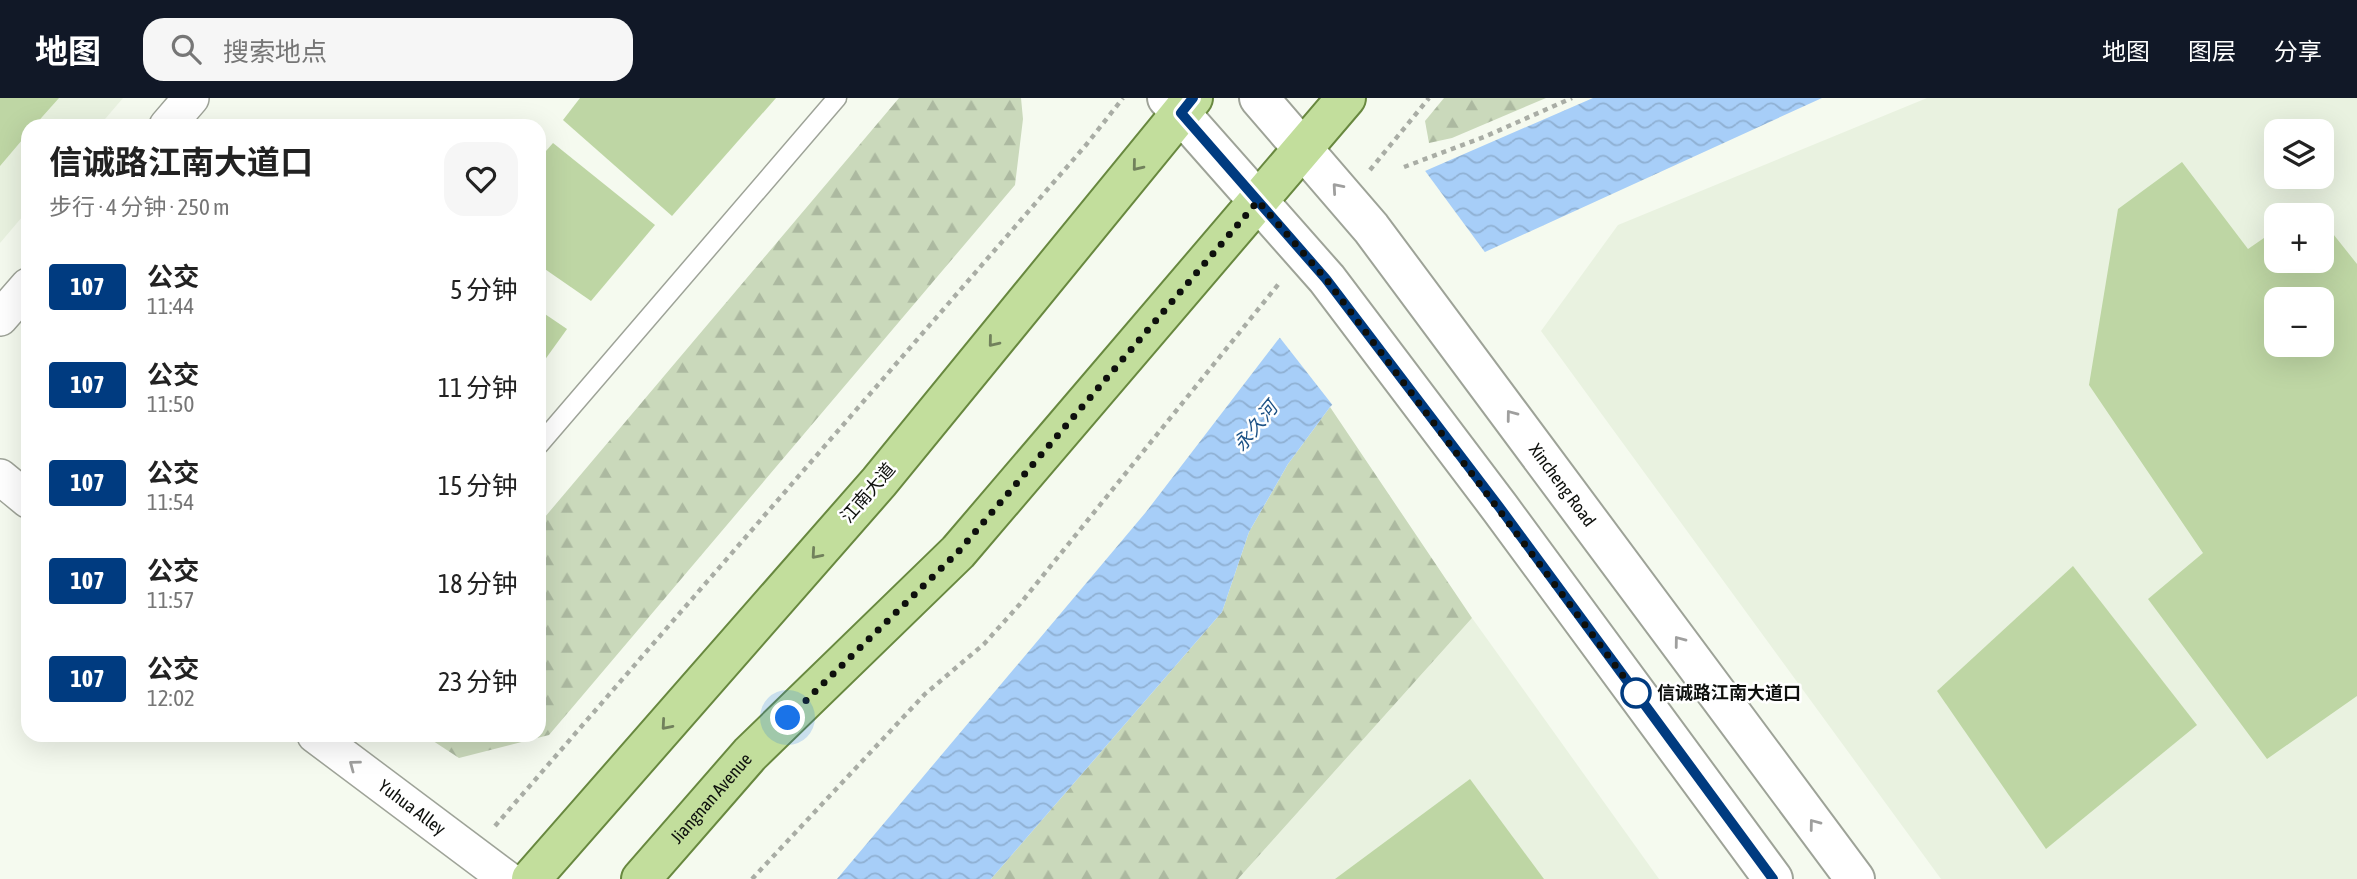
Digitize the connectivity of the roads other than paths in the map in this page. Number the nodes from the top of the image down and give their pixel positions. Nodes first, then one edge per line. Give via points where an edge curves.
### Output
1 (191, 98) edge
2 (836, 98) edge
3 (1259, 98) edge
4 (1346, 98) edge
5 (1180, 103) edge
6 (173, 119) edge
7 (1304, 149) junction
8 (1258, 201) junction
9 (21, 294) edge
10 (0, 318) edge
11 (546, 437) edge
12 (0, 477) edge
13 (21, 494) edge
14 (324, 742) edge
15 (507, 879) edge
16 (531, 879) edge
17 (641, 879) edge
18 (1773, 879) edge
19 (1855, 879) edge

1 - 6 street
2 - 11 lane
3 - 7 main road, Xincheng Road
4 - 7 main road, Jiangnan Avenue
5 - 8 main road
5 -> 16 main road, 江南大道 via 879,482
7 - 8 main road, Jiangnan Avenue
19 -> 7 main road, Xincheng Road via 1359,213
8 - 17 main road, Jiangnan Avenue via 958,552 750,754
8 - 18 main road via 1315,266 1500,508
9 - 10 street
12 - 13 street
15 -> 14 street, Yuhua Alley

